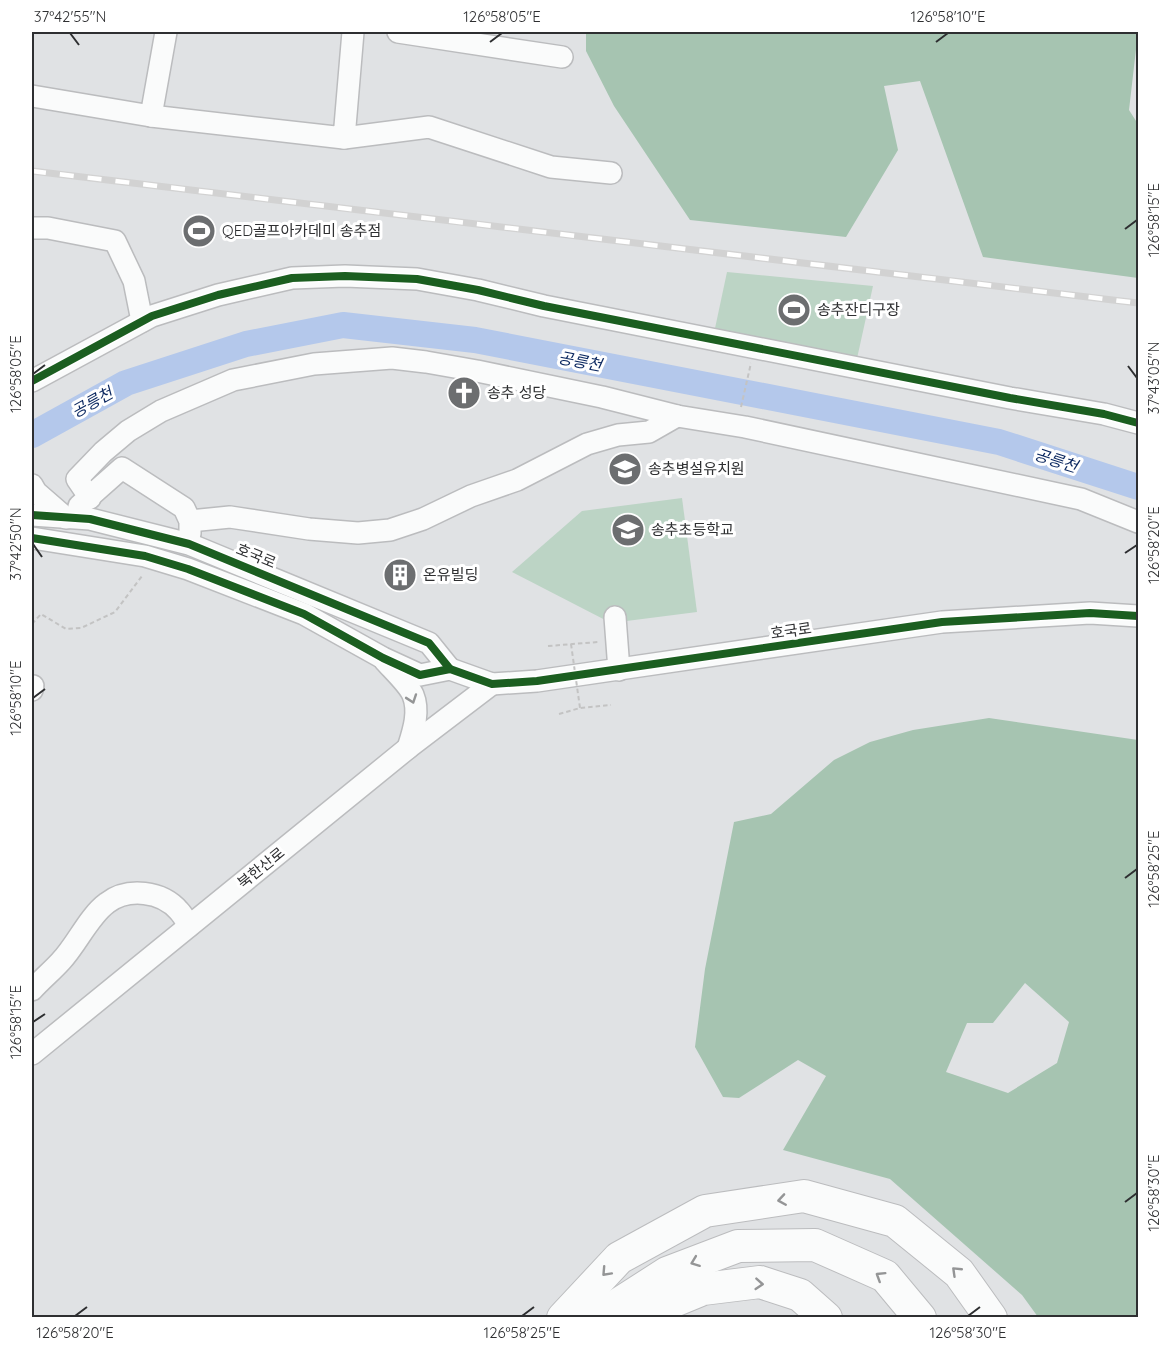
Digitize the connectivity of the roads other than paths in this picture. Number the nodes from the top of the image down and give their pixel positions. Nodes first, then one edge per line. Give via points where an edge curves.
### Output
1 (166, 32) edge
2 (353, 32) edge
3 (398, 32) edge
4 (562, 57) dead end
5 (32, 96) edge
6 (151, 116) junction
7 (344, 138) junction
8 (611, 173) dead end
9 (32, 228) edge
10 (142, 321) junction
11 (32, 381) edge
12 (677, 416) junction
13 (1138, 423) edge
14 (32, 485) edge
15 (90, 498) junction
16 (32, 515) edge
17 (66, 518) junction
18 (190, 520) junction
19 (1138, 522) edge
20 (32, 538) edge
21 (62, 542) junction
22 (189, 544) junction
23 (1138, 616) edge
24 (615, 617) dead end
25 (383, 658) junction
26 (450, 669) junction
27 (619, 670) junction
28 (492, 684) junction
29 (408, 748) junction
30 (189, 926) junction
31 (32, 990) edge
32 (32, 1054) edge
33 (563, 1317) edge
34 (597, 1317) edge
35 (645, 1317) edge
36 (826, 1317) edge
37 (920, 1317) edge
38 (991, 1317) edge

1 - 6 street
2 - 7 street
3 - 4 street
5 - 6 street
6 - 7 street
7 - 8 street via 429,127 551,167
9 - 10 street via 115,241 134,281
10 - 11 street
10 - 13 street via 218,295 292,278 417,279
12 - 15 street via 426,362 392,358 314,364 233,380 161,411 128,431 77,479
12 - 18 street via 649,432 587,444 517,480 390,530 309,529 230,517
12 - 19 street via 1081,499
14 - 17 street
15 - 17 street
15 - 18 street via 122,468 184,508
16 - 17 street, 호국로
17 - 21 street
17 - 22 street, 호국로 via 90,519
18 - 22 street
20 - 21 street
21 - 25 street via 146,556 188,569 304,614
22 - 26 street, 호국로 via 429,643
23 - 27 street, 호국로 via 1090,613 942,622
24 - 27 street
25 - 26 street via 420,675
25 -> 29 street via 413,695 415,727
26 - 28 street, 호국로
27 - 28 street, 호국로
28 - 29 street, 북한산로
29 - 30 street, 북한산로
30 - 31 street via 178,910 156,895 121,895 99,911 62,960
30 - 32 street, 북한산로
38 -> 33 highway via 959,1273 895,1221 804,1196 705,1211 619,1258
37 -> 34 highway via 885,1276 815,1245 738,1246 667,1273
35 -> 36 highway via 703,1289 760,1282 800,1295

